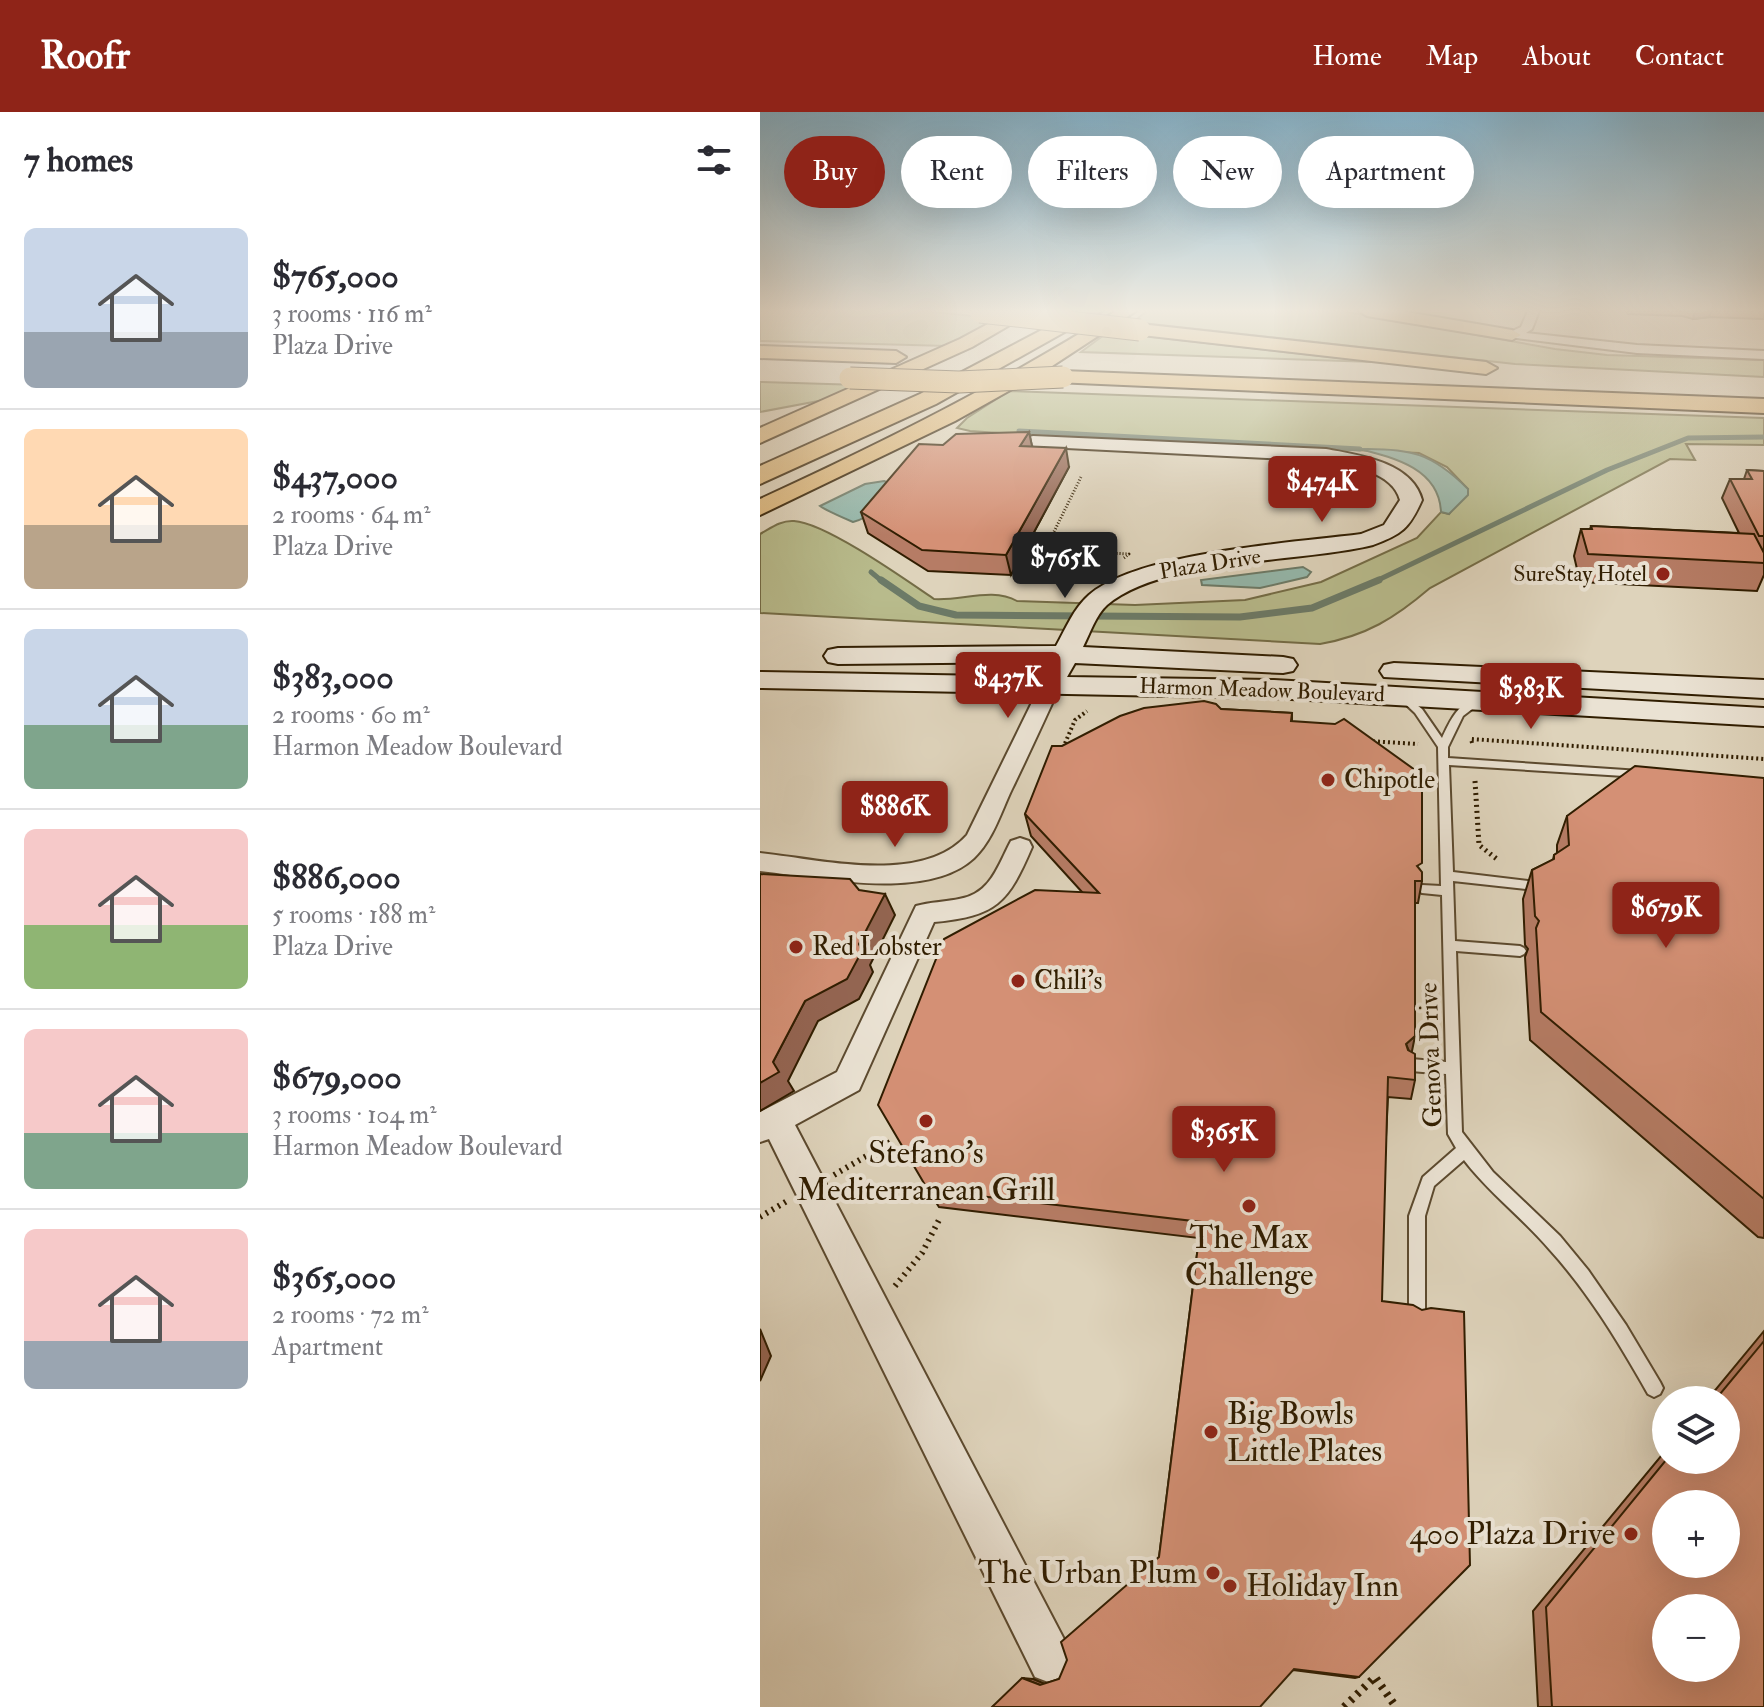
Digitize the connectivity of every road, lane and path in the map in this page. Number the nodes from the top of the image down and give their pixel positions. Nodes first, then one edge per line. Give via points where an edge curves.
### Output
1 (843, 385) edge
2 (844, 385) edge
3 (917, 385) edge
4 (956, 385) edge
5 (1003, 385) edge
6 (1374, 385) edge
7 (1540, 385) edge
8 (1694, 385) edge
9 (990, 393) junction
10 (1763, 396) edge
11 (760, 417) edge
12 (961, 435) edge
13 (760, 436) edge
14 (1022, 441) edge
15 (893, 444) junction
16 (936, 447) edge
17 (760, 457) edge
18 (839, 472) junction
19 (760, 476) edge
20 (1081, 477) dead end
21 (760, 498) edge
22 (760, 508) edge
23 (1118, 563) dead end
24 (1070, 644) junction
25 (760, 657) edge
26 (760, 680) edge
27 (1051, 684) junction
28 (1764, 689) edge
29 (1401, 696) junction
30 (1477, 701) junction
31 (1091, 709) dead end
32 (1764, 717) edge
33 (1360, 740) edge
34 (1427, 745) dead end
35 (1472, 748) dead end
36 (1444, 754) junction
37 (1764, 759) edge
38 (1057, 760) edge
39 (1646, 775) edge
40 (1475, 781) dead end
41 (1020, 847) dead end
42 (760, 862) edge
43 (1508, 865) dead end
44 (1448, 884) junction
45 (1536, 886) edge
46 (1422, 889) edge
47 (1451, 946) junction
48 (1520, 951) dead end
49 (1411, 1065) edge
50 (1453, 1069) junction
51 (768, 1124) edge
52 (1464, 1150) junction
53 (939, 1220) edge
54 (869, 1310) junction
55 (1417, 1314) edge
56 (1653, 1386) edge
57 (1051, 1661) dead end
58 (1344, 1707) edge
59 (1396, 1707) edge

1 - 11 main road via 800,409
2 - 13 main road
3 - 17 highway
4 - 19 highway
5 - 9 main road
6 - 10 highway, bridge
7 - 10 highway
8 - 10 highway
9 - 12 main road via 948,429
9 - 15 main road
14 - 24 street, Plaza Drive via 1342,457 1392,475 1409,492 1409,509 1381,535 1147,573 1100,598
15 - 18 main road
15 - 21 highway
16 - 18 main road
18 - 22 main road
20 - 23 path via 1045,550 1129,554
24 - 25 street, Harmon Meadow Boulevard
24 - 27 street, Plaza Drive
24 - 28 street, Harmon Meadow Boulevard
26 - 27 street, Harmon Meadow Boulevard
27 - 29 street, Harmon Meadow Boulevard
27 - 42 street, Plaza Drive via 977,839 948,864 889,873
29 - 30 street, Harmon Meadow Boulevard
29 - 36 lane via 1419,711
30 - 32 street, Harmon Meadow Boulevard
30 - 36 lane via 1459,714
31 - 38 path via 1075,720
33 - 34 path
35 - 37 path via 1471,739
36 - 39 lane
36 - 44 lane, Genova Drive
40 - 43 path via 1479,845
41 - 51 street via 1003,886 987,900 967,909 925,913 848,1081
44 - 45 lane
44 - 46 lane
44 - 47 lane, Genova Drive
47 - 48 lane
47 - 50 lane, Genova Drive
49 - 50 lane
50 - 52 lane, Genova Drive via 1455,1134
51 - 54 street
52 - 55 lane via 1428,1182 1417,1216
52 - 56 lane, Genova Drive via 1564,1254 1616,1320
53 - 54 path via 922,1253
54 - 57 street
58 - 59 path via 1375,1677

